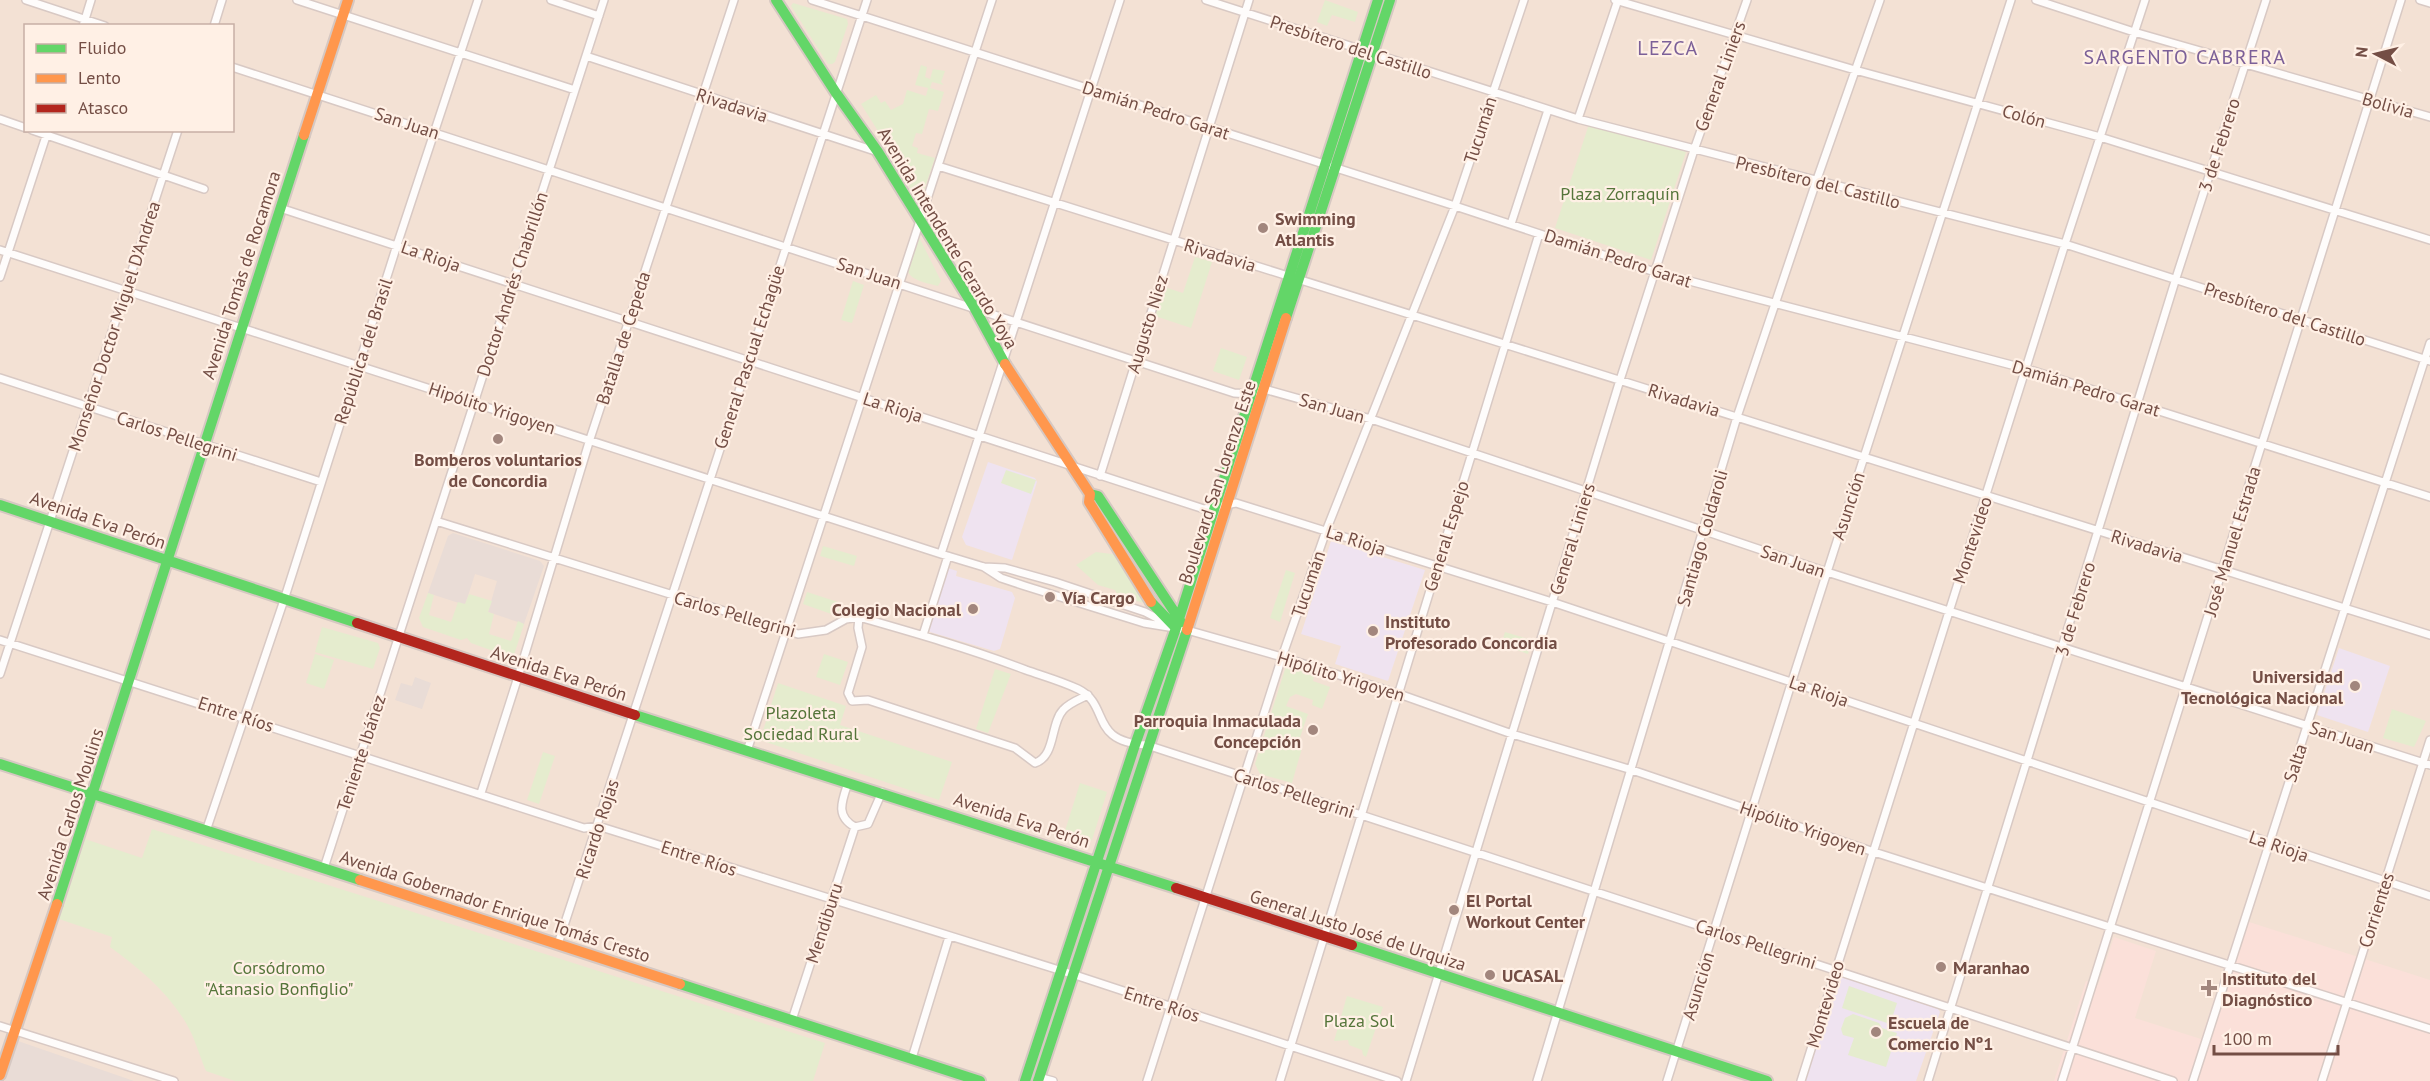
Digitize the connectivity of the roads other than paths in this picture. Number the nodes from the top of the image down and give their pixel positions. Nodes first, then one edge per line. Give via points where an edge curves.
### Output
1 (26, 0) edge
2 (91, 0) edge
3 (222, 0) edge
4 (297, 0) edge
5 (348, 0) edge
6 (478, 0) edge
7 (550, 0) edge
8 (604, 0) edge
9 (734, 0) edge
10 (776, 0) edge
11 (812, 0) edge
12 (867, 0) edge
13 (992, 0) edge
14 (1120, 0) edge
15 (1206, 0) edge
16 (1249, 0) edge
17 (1378, 0) edge
18 (1390, 0) edge
19 (1524, 0) edge
20 (1617, 0) edge
21 (1747, 0) edge
22 (1880, 0) edge
23 (2011, 0) edge
24 (2036, 0) edge
25 (2145, 0) edge
26 (2266, 0) edge
27 (2401, 0) edge
28 (2420, 0) edge
29 (2430, 3) edge
30 (1245, 12) junction
31 (343, 15) junction
32 (599, 16) junction
33 (861, 16) junction
34 (84, 22) edge
35 (215, 24) edge
36 (2134, 32) junction
37 (1736, 34) junction
38 (1361, 50) junction
39 (975, 52) junction
40 (1373, 52) junction
41 (461, 53) junction
42 (586, 56) junction
43 (2245, 63) junction
44 (234, 68) edge
45 (1855, 70) junction
46 (1092, 89) junction
47 (575, 90) junction
48 (836, 93) junction
49 (1493, 93) junction
50 (317, 94) junction
51 (702, 95) junction
52 (2370, 100) junction
53 (1979, 103) junction
54 (1548, 110) junction
55 (2430, 117) edge
56 (0, 119) edge
57 (1578, 119) junction
58 (24, 127) edge
59 (1209, 127) junction
60 (177, 132) edge
61 (435, 132) junction
62 (48, 133) edge
63 (822, 135) junction
64 (2100, 137) junction
65 (1694, 150) junction
66 (878, 152) junction
67 (938, 166) junction
68 (1330, 166) junction
69 (550, 169) junction
70 (2211, 172) junction
71 (163, 175) junction
72 (1816, 182) junction
73 (204, 189) dead end
74 (1055, 203) junction
75 (1455, 206) junction
76 (666, 207) junction
77 (280, 208) junction
78 (2335, 210) junction
79 (1942, 212) junction
80 (920, 220) junction
81 (1511, 224) junction
82 (1539, 234) junction
83 (1172, 240) junction
84 (2430, 240) edge
85 (397, 244) junction
86 (2066, 244) junction
87 (786, 246) junction
88 (4, 251) edge
89 (1655, 273) junction
90 (0, 277) edge
91 (1294, 277) junction
92 (2176, 278) junction
93 (511, 283) junction
94 (900, 283) junction
95 (127, 291) junction
96 (1774, 304) junction
97 (974, 307) junction
98 (1412, 315) junction
99 (2301, 320) junction
100 (1017, 321) junction
101 (628, 322) junction
102 (241, 327) junction
103 (1903, 336) junction
104 (2430, 343) edge
105 (1505, 344) junction
106 (2427, 360) edge
107 (1004, 361) junction
108 (1137, 361) junction
109 (748, 362) junction
110 (359, 365) junction
111 (2027, 369) junction
112 (0, 378) edge
113 (1620, 380) junction
114 (1264, 389) junction
115 (1251, 394) junction
116 (862, 397) junction
117 (474, 402) junction
118 (2138, 404) junction
119 (89, 407) junction
120 (1737, 417) junction
121 (1371, 419) junction
122 (979, 435) junction
123 (590, 439) junction
124 (203, 444) junction
125 (2262, 444) junction
126 (1471, 453) junction
127 (1864, 457) junction
128 (1073, 467) junction
129 (1100, 476) junction
130 (710, 477) junction
131 (321, 482) junction
132 (2385, 483) junction
133 (1588, 490) junction
134 (1987, 495) junction
135 (2430, 497) edge
136 (1226, 503) junction
137 (0, 505) edge
138 (1215, 508) junction
139 (824, 515) junction
140 (436, 521) junction
141 (51, 522) junction
142 (1704, 530) junction
143 (1326, 531) junction
144 (2099, 531) junction
145 (944, 555) junction
146 (554, 559) junction
147 (169, 562) junction
148 (1437, 566) junction
149 (984, 567) junction
150 (2223, 570) junction
151 (1827, 573) junction
152 (674, 597) junction
153 (284, 600) junction
154 (1552, 602) junction
155 (2346, 609) junction
156 (1950, 611) junction
157 (859, 617) junction
158 (1181, 626) junction
159 (786, 631) junction
160 (923, 635) junction
161 (2430, 635) edge
162 (398, 637) junction
163 (0, 640) edge
164 (1671, 642) junction
165 (10, 643) junction
166 (2064, 648) junction
167 (1282, 657) junction
168 (0, 674) edge
169 (518, 677) junction
170 (131, 680) junction
171 (1792, 681) junction
172 (2185, 687) junction
173 (1399, 694) junction
174 (1088, 695) junction
175 (635, 715) junction
176 (245, 717) junction
177 (1914, 723) junction
178 (2307, 726) junction
179 (1512, 734) junction
180 (2430, 740) edge
181 (1135, 745) junction
182 (1147, 745) junction
183 (747, 751) junction
184 (361, 756) junction
185 (2027, 761) junction
186 (0, 764) edge
187 (2426, 764) edge
188 (1632, 770) junction
189 (1245, 777) junction
190 (848, 783) junction
191 (882, 792) junction
192 (481, 793) junction
193 (94, 794) junction
194 (2150, 801) junction
195 (1752, 811) junction
196 (1361, 815) junction
197 (598, 826) junction
198 (855, 827) junction
199 (206, 831) junction
200 (2270, 844) junction
201 (1476, 852) junction
202 (1874, 852) junction
203 (1098, 862) junction
204 (1110, 867) junction
205 (324, 868) junction
206 (2385, 882) junction
207 (1988, 888) junction
208 (1596, 892) junction
209 (2430, 896) edge
210 (1206, 899) junction
211 (831, 900) junction
212 (2111, 927) junction
213 (1715, 931) junction
214 (949, 937) junction
215 (1325, 937) junction
216 (558, 944) junction
217 (2231, 967) junction
218 (1836, 970) junction
219 (1062, 971) junction
220 (1439, 974) junction
221 (1074, 975) junction
222 (2347, 1002) junction
223 (1171, 1006) junction
224 (1949, 1008) junction
225 (1558, 1012) junction
226 (792, 1020) junction
227 (0, 1026) edge
228 (2430, 1029) edge
229 (15, 1031) junction
230 (1291, 1046) junction
231 (2072, 1048) junction
232 (1677, 1051) junction
233 (912, 1059) junction
234 (0, 1075) edge
235 (1039, 1079) edge
236 (174, 1081) edge
237 (980, 1081) edge
238 (1027, 1081) edge
239 (1053, 1081) edge
240 (1147, 1081) edge
241 (1280, 1081) edge
242 (1397, 1081) edge
243 (1406, 1081) edge
244 (1537, 1081) edge
245 (1667, 1081) edge
246 (1767, 1081) edge
247 (1801, 1081) edge
248 (1928, 1081) edge
249 (2062, 1081) edge
250 (2173, 1081) edge
251 (2193, 1081) edge
252 (2322, 1081) edge

1 - 34 street
2 - 34 street
3 - 35 street
4 - 31 street
5 - 31 main road, Avenida Tomás de Rocamora
6 - 41 street, República del Brasil
7 - 32 street
8 - 32 street, Doctor Andrés Chabrillón
9 - 51 street, Batalla de Cepeda
10 - 48 main road, Avenida Intendente Gerardo Yoya
11 - 33 street, Damián Pedro Garat
12 - 33 street, General Pascual Echagüe
13 - 39 street
14 - 46 street
15 - 30 street, Presbítero del Castillo
16 - 30 street, Augusto Niez
17 - 38 main road, Boulevard San Lorenzo Este
18 - 40 main road, Boulevard San Lorenzo Este
19 - 49 street, Tucumán
20 - 37 street, Colón
20 - 57 street
21 - 37 street, General Liniers
22 - 45 street, Santiago Coldaroli
23 - 53 street, Asunción
24 - 36 street, Bolivia
25 - 36 street, Montevideo
26 - 43 street, 3 de Febrero
27 - 52 street, José Manuel Estrada
28 - 29 street
30 - 38 street, Presbítero del Castillo
30 - 59 street, Augusto Niez
31 - 41 street
31 - 50 main road, Avenida Tomás de Rocamora
32 - 42 street, Doctor Andrés Chabrillón
33 - 39 street, Damián Pedro Garat
33 - 48 street, General Pascual Echagüe
36 - 43 street, Bolivia
36 - 64 street, Montevideo
37 - 45 street, Colón
37 - 65 street, General Liniers
38 - 40 street, Presbítero del Castillo
38 - 68 main road, Boulevard San Lorenzo Este
39 - 46 street, Damián Pedro Garat
39 - 67 street
40 - 49 street, Presbítero del Castillo
40 - 68 main road, Boulevard San Lorenzo Este
41 - 47 street
41 - 61 street, República del Brasil
42 - 47 street, Doctor Andrés Chabrillón
42 - 51 street, Rivadavia
43 - 52 street, Bolivia
43 - 70 street, 3 de Febrero
44 - 50 street, San Juan
45 - 53 street, Colón
45 - 72 street, Santiago Coldaroli
46 - 59 street, Damián Pedro Garat
46 - 74 street
47 - 69 street, Doctor Andrés Chabrillón
48 - 63 street, General Pascual Echagüe
48 - 66 main road, Avenida Intendente Gerardo Yoya
49 - 54 street, Presbítero del Castillo
49 - 75 street, Tucumán
50 - 61 street, San Juan
50 - 77 main road, Avenida Tomás de Rocamora
51 - 63 street, Rivadavia
51 - 76 street, Batalla de Cepeda
52 - 55 street, Bolivia
52 - 78 street, José Manuel Estrada
53 - 64 street, Colón
53 - 79 street, Asunción
54 - 57 street, Presbítero del Castillo
54 - 81 street
56 - 58 street
57 - 65 street, Presbítero del Castillo
59 - 68 street, Damián Pedro Garat
59 - 83 street, Augusto Niez
60 - 71 street, Monseñor Doctor Miguel D'Andrea
61 - 69 street, San Juan
61 - 85 street, República del Brasil
62 - 71 street
62 - 88 street
63 - 66 street, Rivadavia
63 - 87 street, General Pascual Echagüe
64 - 70 street, Colón
64 - 86 street, Montevideo
65 - 72 street, Presbítero del Castillo
65 - 89 street, General Liniers
66 - 80 main road, Avenida Intendente Gerardo Yoya
67 - 74 street, Rivadavia
67 - 80 street
68 - 75 street, Damián Pedro Garat
68 - 91 main road, Boulevard San Lorenzo Este
69 - 76 street, San Juan
69 - 93 street, Doctor Andrés Chabrillón
70 - 78 street, Colón
70 - 92 street, 3 de Febrero
71 - 73 street
71 - 95 street, Monseñor Doctor Miguel D'Andrea
72 - 79 street, Presbítero del Castillo
72 - 96 street, Santiago Coldaroli
74 - 83 street, Rivadavia
74 - 100 street
75 - 81 street, Damián Pedro Garat
75 - 98 street, Tucumán
76 - 87 street, San Juan
76 - 101 street, Batalla de Cepeda
77 - 85 street, La Rioja
77 - 102 main road, Avenida Tomás de Rocamora
78 - 84 street, Colón
78 - 99 street, José Manuel Estrada
79 - 86 street, Presbítero del Castillo
79 - 103 street, Asunción
80 - 94 street
80 - 97 main road, Avenida Intendente Gerardo Yoya
81 - 82 street, Damián Pedro Garat
82 - 89 street, Damián Pedro Garat
82 - 105 street, General Espejo
83 - 91 street, Rivadavia
83 - 108 street, Augusto Niez
85 - 93 street, La Rioja
85 - 110 street, República del Brasil
86 - 92 street, Presbítero del Castillo
86 - 111 street, Montevideo
87 - 94 street, San Juan
87 - 109 street, General Pascual Echagüe
88 - 90 street
88 - 95 street, Hipólito Yrigoyen
89 - 96 street, Damián Pedro Garat
89 - 113 street, General Liniers
91 - 98 street, Rivadavia
91 - 114 main road, Boulevard San Lorenzo Este
91 - 115 main road, Boulevard San Lorenzo Este
92 - 99 street, Presbítero del Castillo
92 - 118 street, 3 de Febrero
93 - 101 street, La Rioja
93 - 117 street, Doctor Andrés Chabrillón
94 - 97 street, San Juan
94 - 116 street
95 - 102 street, Hipólito Yrigoyen
95 - 119 street, Monseñor Doctor Miguel D'Andrea
96 - 103 street, Damián Pedro Garat
96 - 120 street, Santiago Coldaroli
97 - 100 street, San Juan
97 - 107 main road, Avenida Intendente Gerardo Yoya
98 - 105 street, Rivadavia
98 - 121 street, Tucumán
99 - 106 street, Presbítero del Castillo
99 - 125 street, José Manuel Estrada
100 - 107 street
100 - 108 street, San Juan
101 - 109 street, La Rioja
101 - 123 street, Batalla de Cepeda
102 - 110 street, Hipólito Yrigoyen
102 - 124 main road, Avenida Tomás de Rocamora
103 - 111 street, Damián Pedro Garat
103 - 127 street, Asunción
104 - 106 street, Salta
105 - 113 street, Rivadavia
105 - 126 street, General Espejo
106 - 132 street, Salta
107 - 122 street
107 - 128 main road, Avenida Intendente Gerardo Yoya
108 - 115 street, San Juan via 1234,393
108 - 129 street, Augusto Niez
109 - 116 street, La Rioja
109 - 130 street, General Pascual Echagüe
110 - 117 street, Hipólito Yrigoyen
110 - 131 street, República del Brasil
111 - 118 street, Damián Pedro Garat
111 - 134 street, Montevideo
112 - 119 street, Carlos Pellegrini
113 - 120 street, Rivadavia
113 - 133 street, General Liniers
114 - 115 street
114 - 121 street, San Juan
114 - 136 main road, Boulevard San Lorenzo Este
115 - 138 main road, Boulevard San Lorenzo Este
116 - 122 street, La Rioja
116 - 139 street
117 - 123 street, Hipólito Yrigoyen
117 - 140 street, Doctor Andrés Chabrillón
118 - 125 street, Damián Pedro Garat
118 - 144 street, 3 de Febrero
119 - 124 street, Carlos Pellegrini
119 - 141 street, Monseñor Doctor Miguel D'Andrea
120 - 127 street, Rivadavia
120 - 142 street, Santiago Coldaroli
121 - 126 street, San Juan
121 - 143 street, Tucumán
122 - 128 street, La Rioja
122 - 145 street
123 - 130 street, Hipólito Yrigoyen
123 - 146 street, Batalla de Cepeda
124 - 131 street, Carlos Pellegrini
124 - 147 main road, Avenida Tomás de Rocamora
125 - 132 street, Damián Pedro Garat
125 - 150 street, José Manuel Estrada
126 - 133 street, San Juan
126 - 148 street, General Espejo
127 - 134 street, Rivadavia
127 - 151 street, Asunción
128 - 129 street, La Rioja
128 - 158 main road, Avenida Intendente Gerardo Yoya via 1090,494 1089,502 1154,606
129 - 138 street, La Rioja via 1203,509
130 - 139 street, Hipólito Yrigoyen
130 - 152 street, General Pascual Echagüe
131 - 153 street, República del Brasil
132 - 135 street, Damián Pedro Garat
132 - 155 street, Salta
133 - 142 street, San Juan
133 - 154 street, General Liniers
134 - 144 street, Rivadavia
134 - 156 street, Montevideo
136 - 138 street
136 - 143 street, La Rioja
136 - 158 main road, Boulevard San Lorenzo Este
137 - 141 main road, Avenida Eva Perón
138 - 158 main road, Boulevard San Lorenzo Este
139 - 145 street, Hipólito Yrigoyen
139 - 159 street
140 - 146 street, Carlos Pellegrini
140 - 162 street, Doctor Andrés Chabrillón
141 - 147 main road, Avenida Eva Perón
141 - 165 street, Monseñor Doctor Miguel D'Andrea
142 - 151 street, San Juan
142 - 164 street, Santiago Coldaroli
143 - 148 street, La Rioja
143 - 167 street, Tucumán
144 - 150 street, Rivadavia
144 - 166 street, 3 de Febrero
145 - 149 street, Hipólito Yrigoyen
145 - 160 street
146 - 152 street, Carlos Pellegrini
146 - 169 street, Batalla de Cepeda
147 - 153 main road, Avenida Eva Perón
147 - 170 main road, Avenida Carlos Moulins
148 - 154 street, La Rioja
148 - 173 street, General Espejo
149 - 158 street, Hipólito Yrigoyen via 1005,568 1055,582
149 - 158 street, Hipólito Yrigoyen via 1001,579 1144,623
150 - 155 street, Rivadavia
150 - 172 street, José Manuel Estrada
151 - 156 street, San Juan
151 - 171 street, Asunción
152 - 159 street, Carlos Pellegrini
152 - 175 street, General Pascual Echagüe
153 - 162 main road, Avenida Eva Perón
153 - 176 street, República del Brasil
154 - 164 street, La Rioja
154 - 179 street, General Liniers
155 - 161 street, Rivadavia
155 - 178 street, Salta
156 - 166 street, San Juan
156 - 177 street, Montevideo
157 - 159 street, Carlos Pellegrini via 818,632
157 - 160 street
157 - 174 street via 862,647 848,693 852,701 868,700 978,735 1015,748 1035,763 1046,755 1064,708
158 - 167 street, Hipólito Yrigoyen
158 - 181 main road, Boulevard San Lorenzo Este
158 - 182 main road, Boulevard San Lorenzo Este
159 - 183 street
160 - 174 street
162 - 169 main road, Avenida Eva Perón
162 - 184 street, Teniente Ibáñez
163 - 165 street, Entre Ríos
164 - 171 street, La Rioja
164 - 188 street, Santiago Coldaroli
165 - 168 street, Monseñor Doctor Miguel D'Andrea
165 - 170 street, Entre Ríos
166 - 172 street, San Juan
166 - 185 street, 3 de Febrero
167 - 173 street, Hipólito Yrigoyen
167 - 189 street, Tucumán
169 - 175 main road, Avenida Eva Perón
169 - 192 street, Batalla de Cepeda
170 - 176 street, Entre Ríos
170 - 193 main road, Avenida Carlos Moulins
171 - 177 street, La Rioja
171 - 195 street, Asunción
172 - 178 street, San Juan
172 - 194 street, José Manuel Estrada
173 - 179 street, Hipólito Yrigoyen
173 - 196 street, General Espejo
174 - 181 street, Carlos Pellegrini via 1111,735
175 - 183 main road, Avenida Eva Perón
175 - 197 street, Ricardo Rojas
176 - 184 street, Entre Ríos
176 - 199 street, República del Brasil
177 - 185 street, La Rioja
177 - 202 street, Montevideo
178 - 187 street, San Juan
178 - 200 street, Salta
179 - 188 street, Hipólito Yrigoyen
179 - 201 street, General Liniers
180 - 187 street, Corrientes
181 - 182 street, Carlos Pellegrini
181 - 203 main road, Boulevard San Lorenzo Este
182 - 189 street, Carlos Pellegrini
182 - 204 main road, Boulevard San Lorenzo Este
183 - 190 main road, Avenida Eva Perón
184 - 192 street, Entre Ríos
184 - 205 street, Teniente Ibáñez
185 - 194 street, La Rioja
185 - 207 street, 3 de Febrero
186 - 193 main road, Avenida Gobernador Enrique Tomás Cresto
187 - 206 street, Corrientes
188 - 195 street, Hipólito Yrigoyen
188 - 208 street, Santiago Coldaroli
189 - 196 street, Carlos Pellegrini
189 - 210 street, Tucumán
190 - 191 main road, Avenida Eva Perón
190 - 198 street via 841,806 846,822
191 - 198 street, Mendiburu via 868,824
191 - 203 main road, Avenida Eva Perón
192 - 197 street, Entre Ríos via 584,828
193 - 199 main road, Avenida Gobernador Enrique Tomás Cresto
193 - 229 main road, Avenida Carlos Moulins
194 - 200 street, La Rioja
194 - 212 street, José Manuel Estrada
195 - 202 street, Hipólito Yrigoyen
195 - 213 street, Asunción
196 - 201 street, Carlos Pellegrini
196 - 215 street, General Espejo
197 - 211 street, Entre Ríos
197 - 216 street, Ricardo Rojas
198 - 211 street, Mendiburu
199 - 205 main road, Avenida Gobernador Enrique Tomás Cresto
200 - 206 street, La Rioja
200 - 217 street, Salta
201 - 208 street, Carlos Pellegrini
201 - 220 street, General Liniers
202 - 207 street, Hipólito Yrigoyen
202 - 218 street, Montevideo
203 - 204 main road, Avenida Eva Perón
203 - 219 main road, Boulevard San Lorenzo Este
204 - 210 main road, General Justo José de Urquiza
204 - 221 main road, Boulevard San Lorenzo Este
205 - 216 main road, Avenida Gobernador Enrique Tomás Cresto
206 - 209 street, La Rioja
206 - 222 street, Corrientes
207 - 212 street, Hipólito Yrigoyen
207 - 224 street, 3 de Febrero
208 - 213 street, Carlos Pellegrini
208 - 225 street, Santiago Coldaroli
210 - 215 main road, General Justo José de Urquiza
210 - 223 street, Tucumán
211 - 214 street, Entre Ríos
211 - 226 street, Mendiburu
212 - 217 street, Hipólito Yrigoyen
212 - 231 street, José Manuel Estrada
213 - 218 street, Carlos Pellegrini
213 - 232 street, Asunción
214 - 219 street, Entre Ríos
214 - 233 street
215 - 220 main road, General Justo José de Urquiza
215 - 230 street, General Espejo
216 - 226 main road, Avenida Gobernador Enrique Tomás Cresto
217 - 222 street, Hipólito Yrigoyen
217 - 251 street, Salta
218 - 224 street, Carlos Pellegrini
218 - 247 street, Montevideo
219 - 221 street, Entre Ríos
219 - 238 main road, Boulevard San Lorenzo Este
220 - 225 main road, General Justo José de Urquiza
220 - 243 street, General Liniers
221 - 223 street, Entre Ríos
221 - 235 main road, Boulevard San Lorenzo Este
222 - 228 street, Hipólito Yrigoyen
222 - 252 street, Corrientes
223 - 230 street, Entre Ríos
223 - 240 street, Tucumán
224 - 231 street, Carlos Pellegrini
224 - 248 street, 3 de Febrero
225 - 232 main road, General Justo José de Urquiza
225 - 244 street, Santiago Coldaroli
226 - 233 main road, Avenida Gobernador Enrique Tomás Cresto
227 - 229 street
229 - 234 main road, Avenida Carlos Moulins
229 - 236 street
230 - 241 street, General Espejo
230 - 242 street, Entre Ríos
231 - 249 street, José Manuel Estrada
231 - 250 street, Carlos Pellegrini
232 - 245 street, Asunción
232 - 246 main road, General Justo José de Urquiza
233 - 237 main road, Avenida Gobernador Enrique Tomás Cresto
235 - 238 street
235 - 239 street

